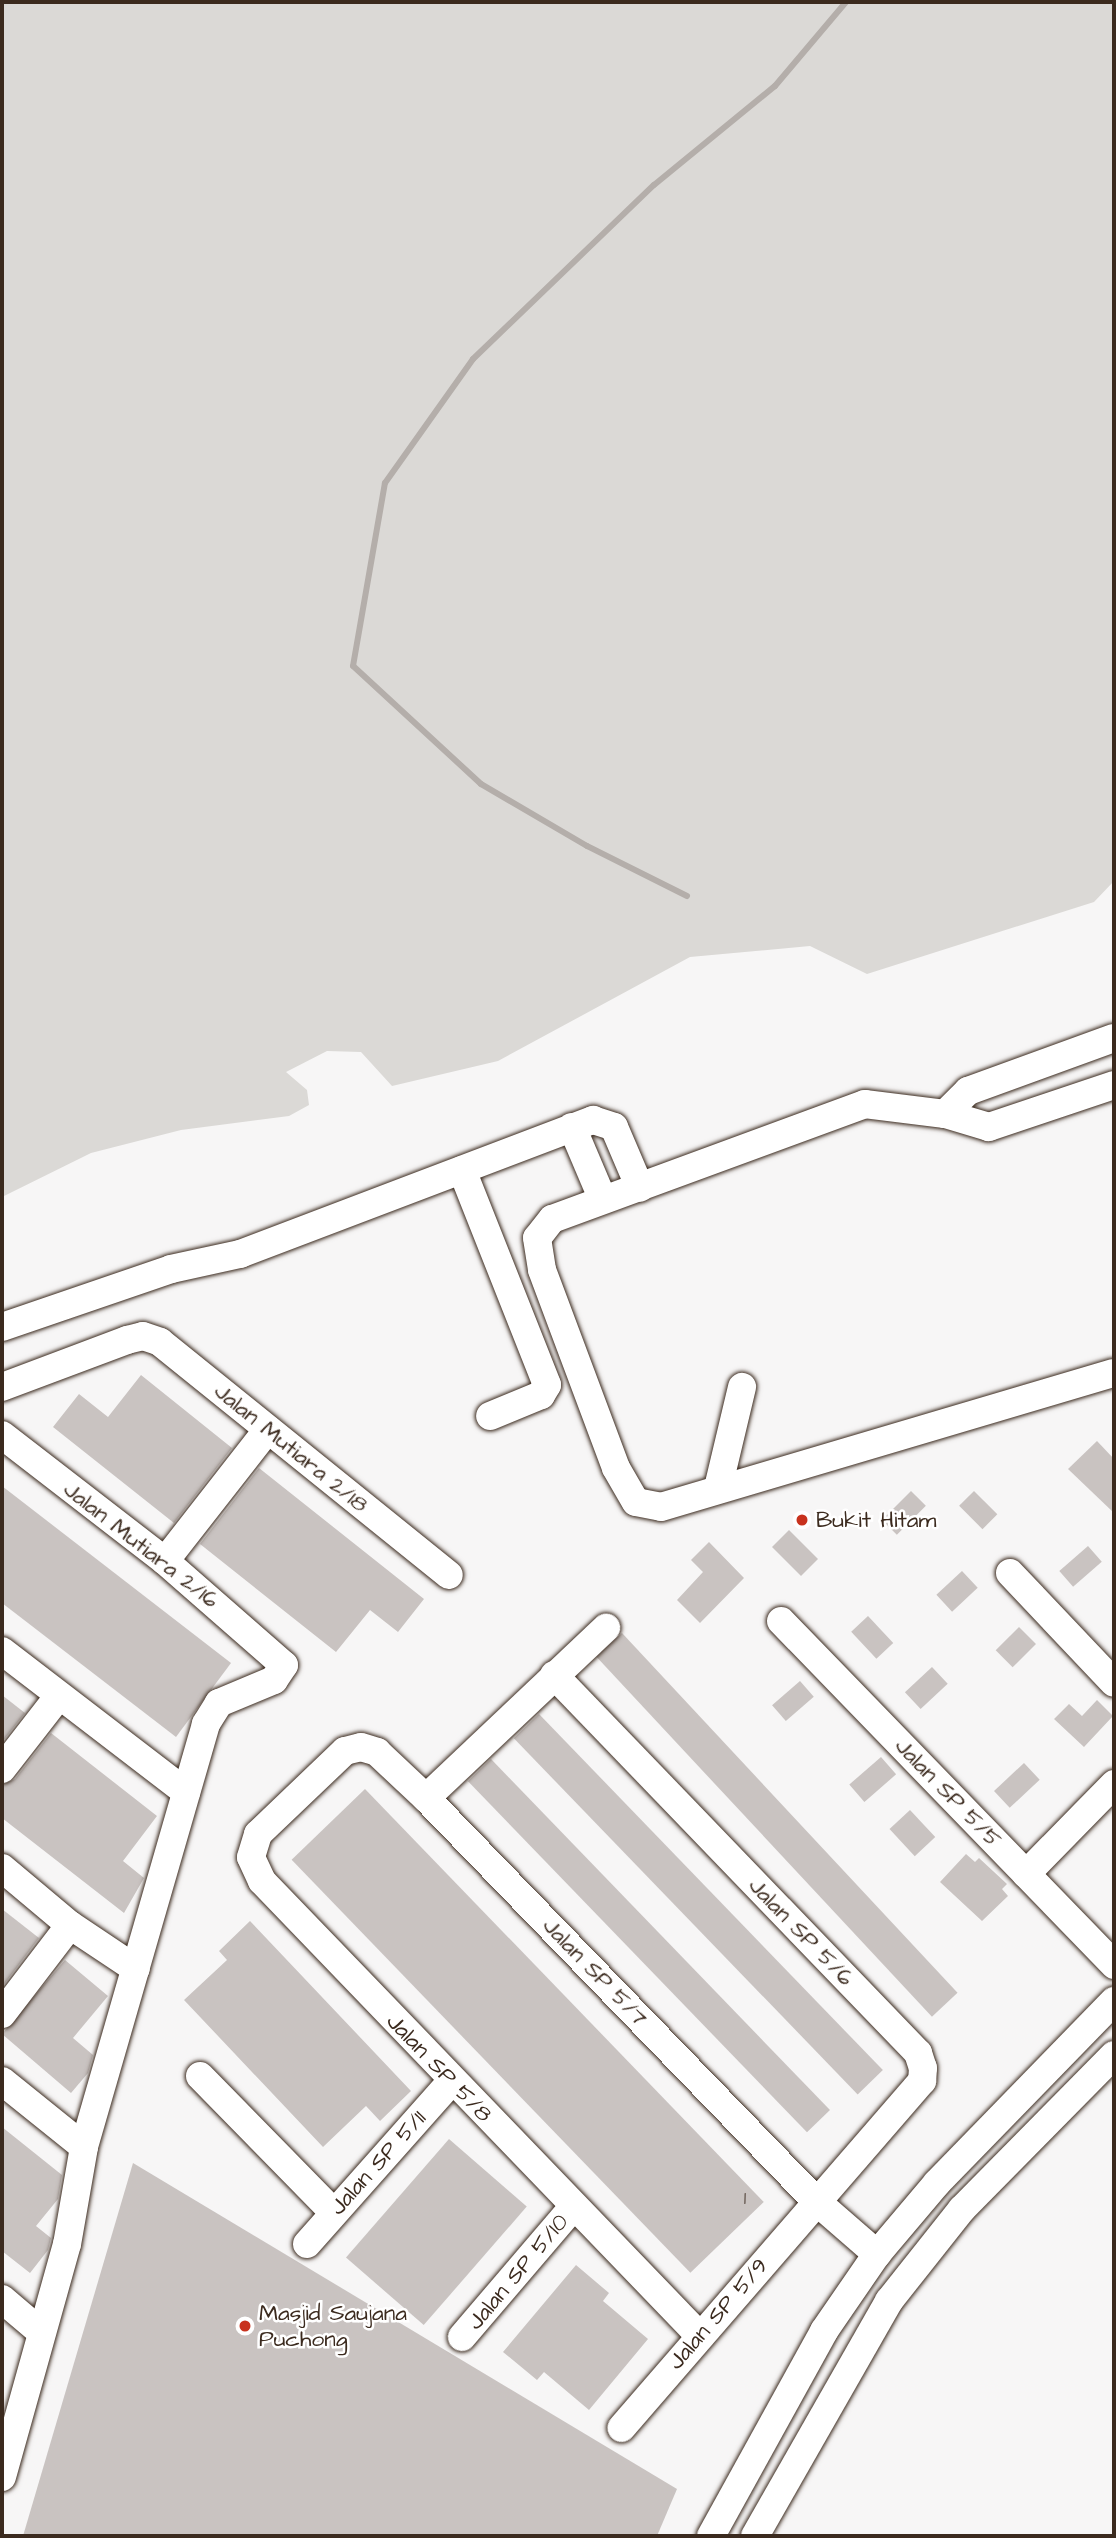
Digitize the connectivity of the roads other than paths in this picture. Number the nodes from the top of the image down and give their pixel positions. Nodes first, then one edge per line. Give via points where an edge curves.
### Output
1 (1114, 1038) edge
2 (1114, 1085) edge
3 (945, 1114) junction
4 (572, 1127) junction
5 (462, 1170) junction
6 (640, 1188) junction
7 (603, 1200) junction
8 (2, 1327) edge
9 (1114, 1373) edge
10 (2, 1387) edge
11 (742, 1387) dead end
12 (489, 1416) dead end
13 (268, 1429) junction
14 (2, 1435) edge
15 (718, 1488) junction
16 (164, 1561) junction
17 (1010, 1573) dead end
18 (449, 1575) dead end
19 (782, 1621) dead end
20 (607, 1628) dead end
21 (2, 1651) edge
22 (554, 1675) junction
23 (1114, 1683) edge
24 (58, 1698) junction
25 (2, 1769) edge
26 (1114, 1784) edge
27 (305, 1789) joint
28 (186, 1792) junction
29 (426, 1798) junction
30 (2, 1868) edge
31 (1026, 1874) junction
32 (70, 1926) junction
33 (1114, 1965) edge
34 (136, 1969) junction
35 (1114, 2001) edge
36 (2, 2014) edge
37 (1114, 2056) edge
38 (200, 2076) dead end
39 (2, 2081) edge
40 (451, 2082) junction
41 (84, 2147) junction
42 (817, 2201) junction
43 (573, 2207) junction
44 (333, 2212) junction
45 (307, 2244) dead end
46 (877, 2254) junction
47 (2, 2300) edge
48 (42, 2333) junction
49 (699, 2335) junction
50 (462, 2337) dead end
51 (621, 2428) dead end
52 (2, 2477) edge
53 (711, 2536) edge
54 (755, 2536) edge

1 - 3 street via 968,1091
2 - 3 street via 989,1127
3 - 6 street via 865,1104
4 - 5 street
4 - 6 street via 593,1120 614,1127
4 - 7 street
5 - 8 street via 240,1254 171,1269
5 - 12 street via 547,1385 541,1395
6 - 7 street
7 - 15 street via 552,1219 537,1238 542,1270 616,1468 636,1502 661,1507
9 - 15 street
10 - 13 street, Jalan Mutiara 2/18 via 143,1336 160,1342
11 - 15 street
13 - 16 street
13 - 18 street, Jalan Mutiara 2/18
14 - 16 street, Jalan Mutiara 2/16
16 - 28 street, Jalan Mutiara 2/16 via 280,1656 282,1674 210,1712
17 - 23 street
19 - 31 street, Jalan SP 5/5
20 - 22 street
21 - 24 street
22 - 29 street
22 - 42 street, Jalan SP 5/6 via 918,2053 922,2081
24 - 25 street
24 - 28 street
26 - 31 street
27 - 29 street, Jalan SP 5/7 via 345,1751 361,1747 377,1752
27 - 40 street, Jalan SP 5/8 via 258,1834 251,1857 262,1881
28 - 34 street
29 - 42 street, Jalan SP 5/7
30 - 32 street
31 - 33 street, Jalan SP 5/5
32 - 34 street
32 - 36 street
34 - 41 street
35 - 46 street via 937,2183
37 - 54 street via 962,2209 889,2301
38 - 44 street
39 - 41 street
40 - 43 street, Jalan SP 5/8
40 - 44 street, Jalan SP 5/11
41 - 48 street via 67,2244
42 - 46 street, Jalan SP 5/7
42 - 49 street, Jalan SP 5/9
43 - 49 street, Jalan SP 5/8
43 - 50 street, Jalan SP 5/10
44 - 45 street, Jalan SP 5/11
46 - 53 street via 824,2331
47 - 48 street
48 - 52 street
49 - 51 street, Jalan SP 5/9

